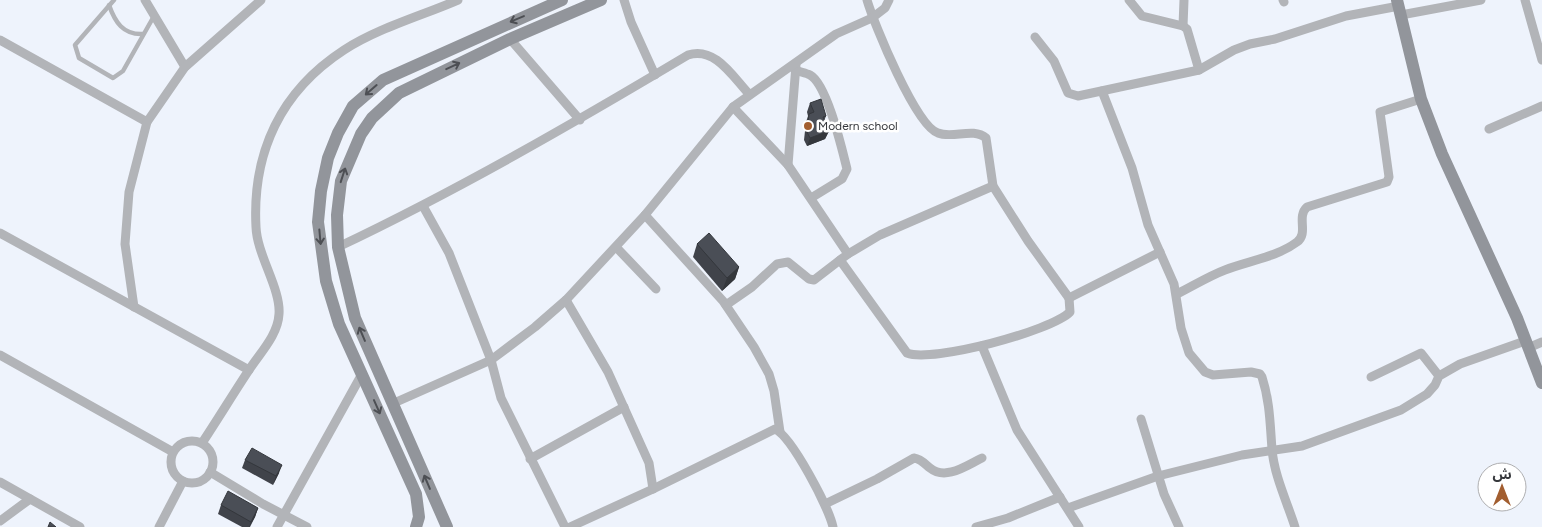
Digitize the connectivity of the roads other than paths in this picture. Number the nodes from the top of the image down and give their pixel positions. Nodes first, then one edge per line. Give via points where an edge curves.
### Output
1 (114, 0) edge
2 (145, 0) edge
3 (261, 0) edge
4 (458, 0) edge
5 (562, 0) edge
6 (601, 0) edge
7 (624, 0) edge
8 (867, 0) edge
9 (889, 0) edge
10 (1129, 0) edge
11 (1184, 0) edge
12 (1481, 0) edge
13 (1525, 0) edge
14 (109, 5) junction
15 (1399, 7) edge
16 (154, 16) junction
17 (872, 18) junction
18 (1183, 26) junction
19 (143, 34) junction
20 (1035, 37) dead end
21 (510, 39) junction
22 (0, 40) edge
23 (796, 60) junction
24 (1542, 60) edge
25 (185, 67) junction
26 (795, 70) junction
27 (1199, 70) junction
28 (655, 75) junction
29 (1102, 91) junction
30 (749, 94) junction
31 (1421, 99) junction
32 (1542, 106) edge
33 (732, 107) junction
34 (580, 120) junction
35 (147, 122) junction
36 (1489, 129) dead end
37 (788, 165) junction
38 (993, 186) junction
39 (811, 198) junction
40 (423, 206) junction
41 (645, 215) junction
42 (0, 233) edge
43 (338, 247) junction
44 (616, 247) junction
45 (1160, 252) junction
46 (848, 254) junction
47 (840, 260) junction
48 (656, 289) dead end
49 (1177, 294) junction
50 (1069, 298) junction
51 (566, 300) junction
52 (726, 305) junction
53 (134, 307) junction
54 (1542, 342) edge
55 (1527, 345) junction
56 (982, 346) junction
57 (0, 355) edge
58 (491, 360) junction
59 (249, 370) junction
60 (362, 374) junction
61 (1371, 376) dead end
62 (1439, 376) junction
63 (1542, 383) edge
64 (394, 403) junction
65 (624, 407) junction
66 (1141, 419) dead end
67 (780, 432) junction
68 (202, 444) junction
69 (1272, 450) junction
70 (174, 452) junction
71 (982, 458) dead end
72 (530, 459) junction
73 (210, 472) junction
74 (1158, 476) junction
75 (183, 481) junction
76 (0, 482) edge
77 (653, 489) junction
78 (1060, 497) junction
79 (30, 500) junction
80 (826, 504) junction
81 (1068, 508) junction
82 (283, 516) junction
83 (0, 521) edge
84 (80, 527) edge
85 (160, 527) edge
86 (277, 527) edge
87 (307, 527) edge
88 (416, 527) edge
89 (447, 527) edge
90 (565, 527) edge
91 (570, 527) edge
92 (833, 527) edge
93 (976, 527) edge
94 (1079, 527) edge
95 (1179, 527) edge
96 (1295, 527) edge

1 - 14 lane
2 - 16 street
3 - 25 street
4 - 59 street via 345,49 295,91 274,124 261,160 255,196 256,229 280,314 270,339
5 -> 60 main road via 383,80 353,106 338,132 321,191 320,248 339,324
6 - 21 main road
7 - 28 street
8 - 17 street
9 - 17 street via 885,8
10 - 18 street via 1142,16
11 - 18 street
12 - 15 street
13 - 24 street
14 - 19 lane via 118,25 126,32
14 - 19 lane via 76,45 79,58 113,78 123,71
15 - 27 street via 1346,16 1275,40 1250,44
15 - 31 main road
16 - 19 lane
16 - 25 street
17 - 23 street via 836,34
17 - 38 street via 912,102 928,126 938,134 978,134 986,138
18 - 27 street via 1190,35
20 - 29 street via 1054,61 1070,96
21 - 34 street
43 -> 21 main road via 341,181 357,141 372,118 413,84
22 - 35 street
23 - 26 street
23 - 30 street
25 - 35 street
26 - 37 street
26 - 39 street via 811,75 822,91 847,169 842,179
27 - 29 street
28 - 30 street via 688,55 705,53 713,56
28 - 34 street
29 - 45 street
30 - 33 street
31 - 49 street via 1380,112 1389,176 1387,182 1307,207 1301,214 1302,236 1298,241 1270,255 1223,271
31 - 55 main road
32 - 36 street
33 - 37 street
33 - 41 street
34 - 40 street
35 - 53 street via 129,192 125,244
37 - 39 street
38 - 46 street via 880,235
38 - 50 street
39 - 46 street
40 - 43 street
40 - 58 street via 449,253
41 - 44 street
41 - 52 street
42 - 53 street
64 -> 43 main road via 355,318
44 - 48 street
44 - 51 street
45 - 49 street
45 - 50 street
46 - 47 street
47 - 52 street via 814,280 788,262 777,264
47 - 56 street via 907,353 939,353
49 - 69 street via 1185,342 1205,372 1261,375 1271,414
50 - 56 street via 1070,312 1058,321
51 - 58 street
51 - 65 street via 608,372
52 - 67 street via 769,374
53 - 59 street
54 - 55 street
55 - 62 street via 1460,364
55 - 63 main road
56 - 78 street via 1017,430
57 - 70 street
58 - 64 street
58 - 72 street via 502,398
59 - 68 street
60 - 82 street
60 -> 88 main road via 416,494 419,517
61 - 62 street via 1421,353
62 - 69 street via 1428,394 1401,410 1302,446
89 -> 64 main road
65 - 72 street
65 - 77 street via 652,471
66 - 74 street
67 - 77 street via 768,430
67 - 80 street
68 - 70 street via 187,441
68 - 73 street via 212,455
69 - 74 street
69 - 96 street
70 - 75 street via 171,466
71 - 80 street via 944,474 914,458
72 - 90 street
73 - 75 street via 198,482
73 - 82 street
74 - 81 street
74 - 95 street
75 - 85 street
76 - 79 street
77 - 91 street
78 - 81 street
78 - 93 street
79 - 83 street
79 - 84 street
80 - 92 street
81 - 94 street
82 - 86 street
82 - 87 street

